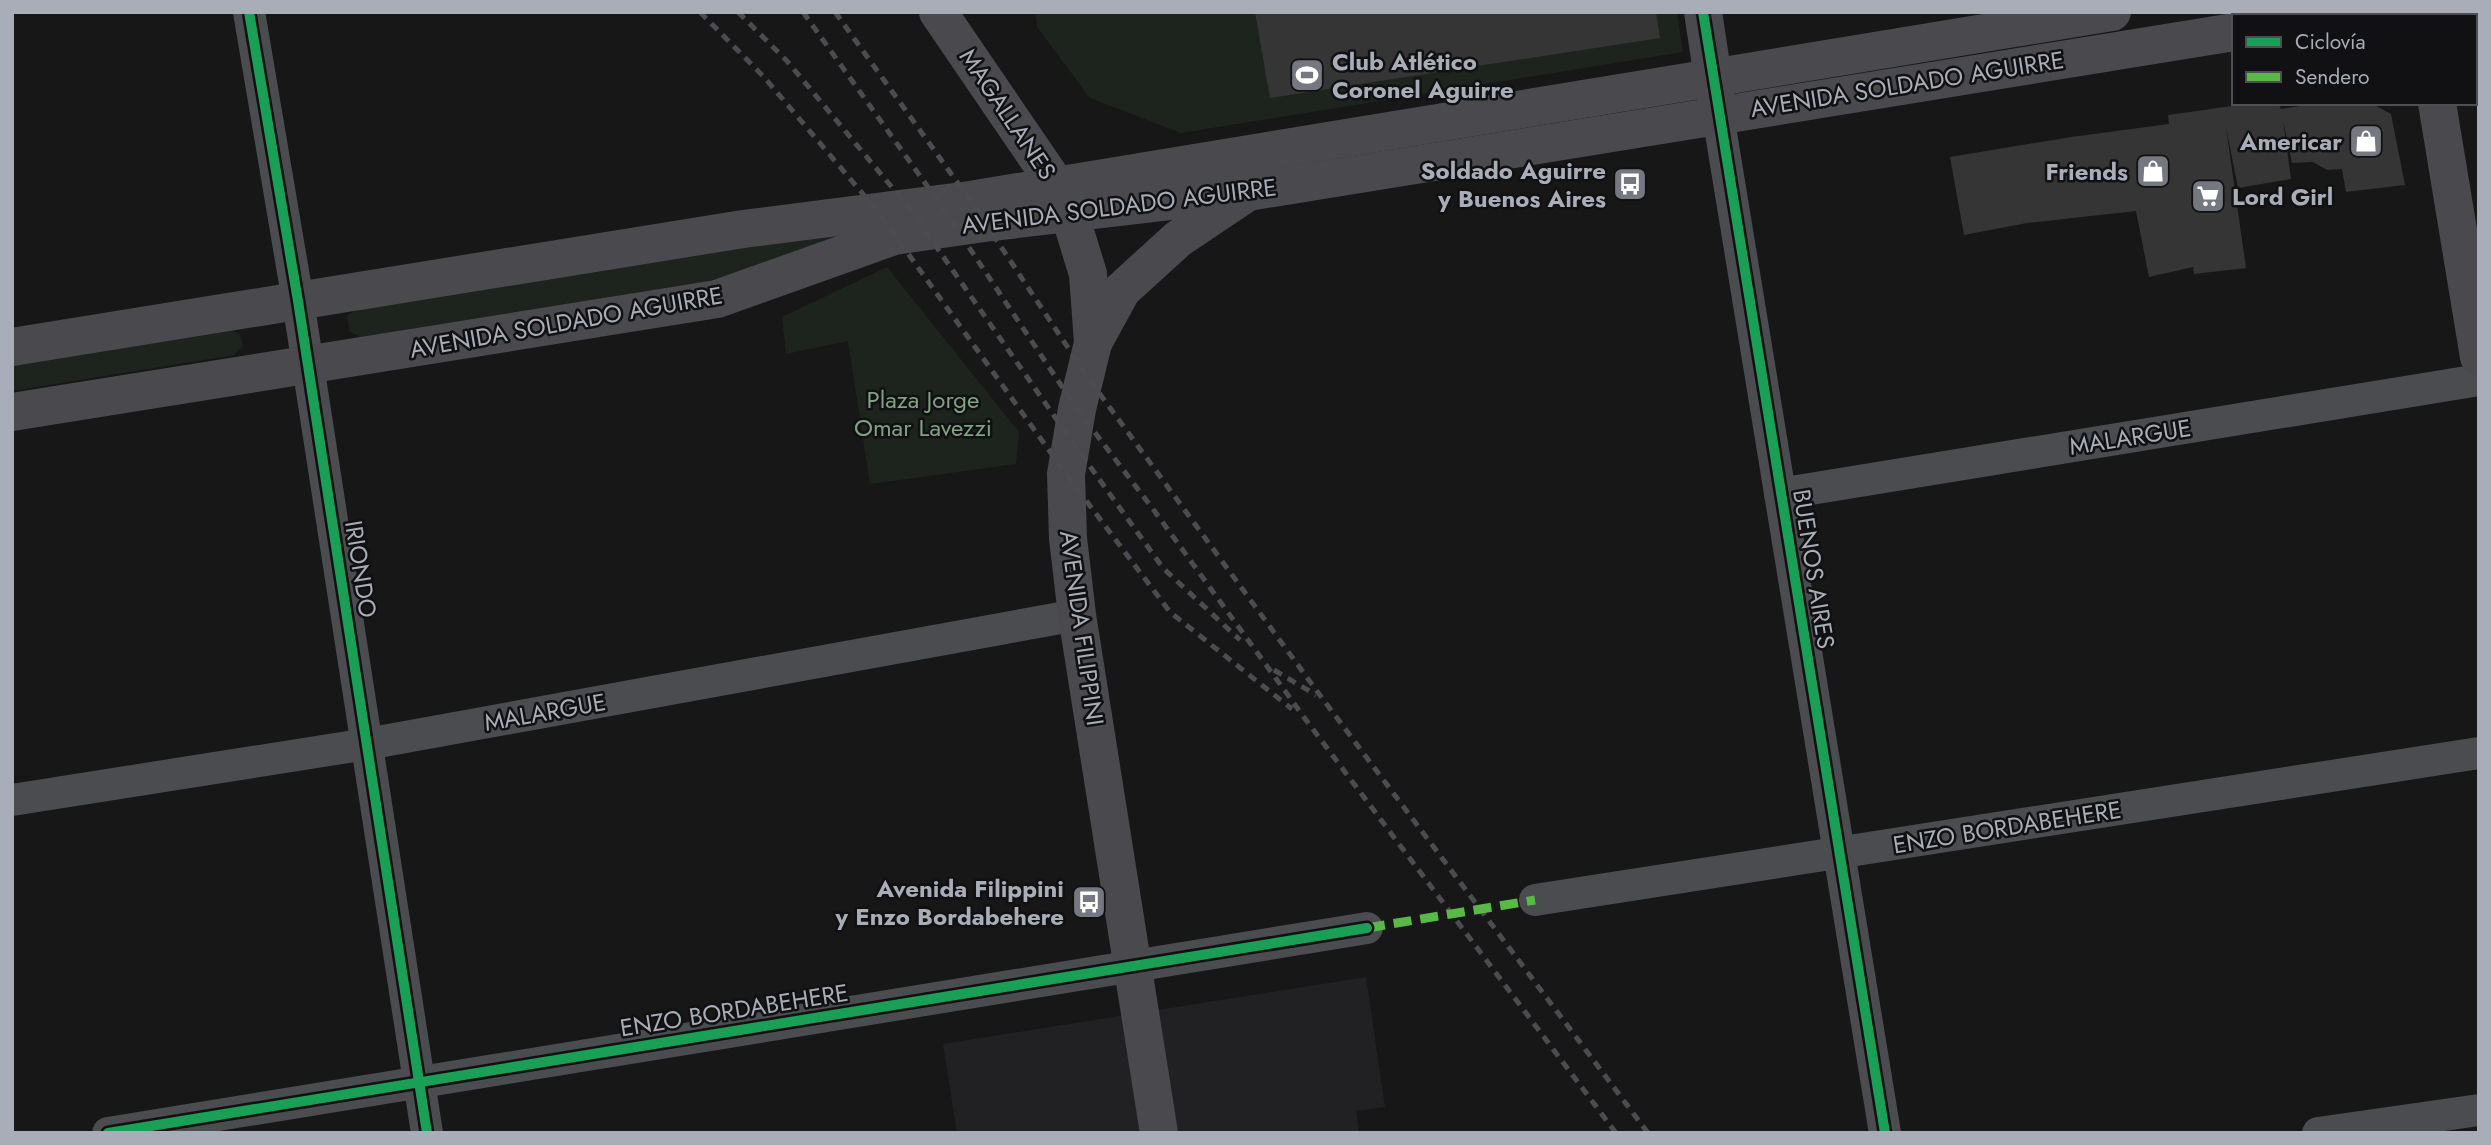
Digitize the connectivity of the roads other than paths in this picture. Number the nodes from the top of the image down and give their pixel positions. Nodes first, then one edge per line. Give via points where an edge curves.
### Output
1 (249, 12) edge
2 (1703, 12) edge
3 (2112, 12) edge
4 (953, 22) edge
5 (2232, 32) edge
6 (1712, 78) junction
7 (2437, 105) edge
8 (1718, 115) junction
9 (1248, 191) junction
10 (1062, 198) junction
11 (298, 301) junction
12 (1093, 343) junction
13 (12, 347) edge
14 (2479, 357) edge
15 (308, 365) junction
16 (2479, 380) edge
17 (12, 412) edge
18 (1780, 494) junction
19 (1077, 615) junction
20 (367, 744) junction
21 (2479, 753) edge
22 (12, 800) edge
23 (1839, 853) junction
24 (1535, 900) dead end
25 (1367, 928) dead end
26 (1132, 967) junction
27 (419, 1082) junction
28 (2479, 1110) edge
29 (108, 1133) edge
30 (427, 1133) edge
31 (1158, 1133) edge
32 (1885, 1133) edge
33 (2318, 1133) edge

1 - 11 street, IRIONDO
2 - 6 main road, BUENOS AIRES
3 - 6 main road, AVENIDA SOLDADO AGUIRRE
4 - 10 main road, MAGALLANES
5 - 8 main road, AVENIDA SOLDADO AGUIRRE
6 - 8 main road, BUENOS AIRES
6 - 10 main road, AVENIDA SOLDADO AGUIRRE
7 - 14 main road
8 - 9 main road, AVENIDA SOLDADO AGUIRRE
8 - 18 street, BUENOS AIRES
9 - 10 main road, AVENIDA SOLDADO AGUIRRE
9 - 12 main road, AVENIDA FILIPPINI via 1178,240 1122,290
10 - 11 main road, AVENIDA SOLDADO AGUIRRE via 743,229
10 - 12 main road, MAGALLANES via 1088,274
10 - 15 main road, AVENIDA SOLDADO AGUIRRE via 894,236 717,299
11 - 13 main road, AVENIDA SOLDADO AGUIRRE
11 - 15 street, IRIONDO
12 - 19 main road, AVENIDA FILIPPINI via 1066,474
15 - 17 main road, AVENIDA SOLDADO AGUIRRE
15 - 20 street, IRIONDO
16 - 18 street, MALARGUE
18 - 23 street, BUENOS AIRES
19 - 20 street, MALARGUE
19 - 26 main road, AVENIDA FILIPPINI
20 - 22 street, MALARGUE
20 - 27 street, IRIONDO
21 - 23 street, ENZO BORDABEHERE
23 - 24 street, ENZO BORDABEHERE
23 - 32 street, BUENOS AIRES
25 - 26 street, ENZO BORDABEHERE
26 - 27 street, ENZO BORDABEHERE
26 - 31 main road, AVENIDA FILIPPINI
27 - 29 street, ENZO BORDABEHERE
27 - 30 street, IRIONDO
28 - 33 street

